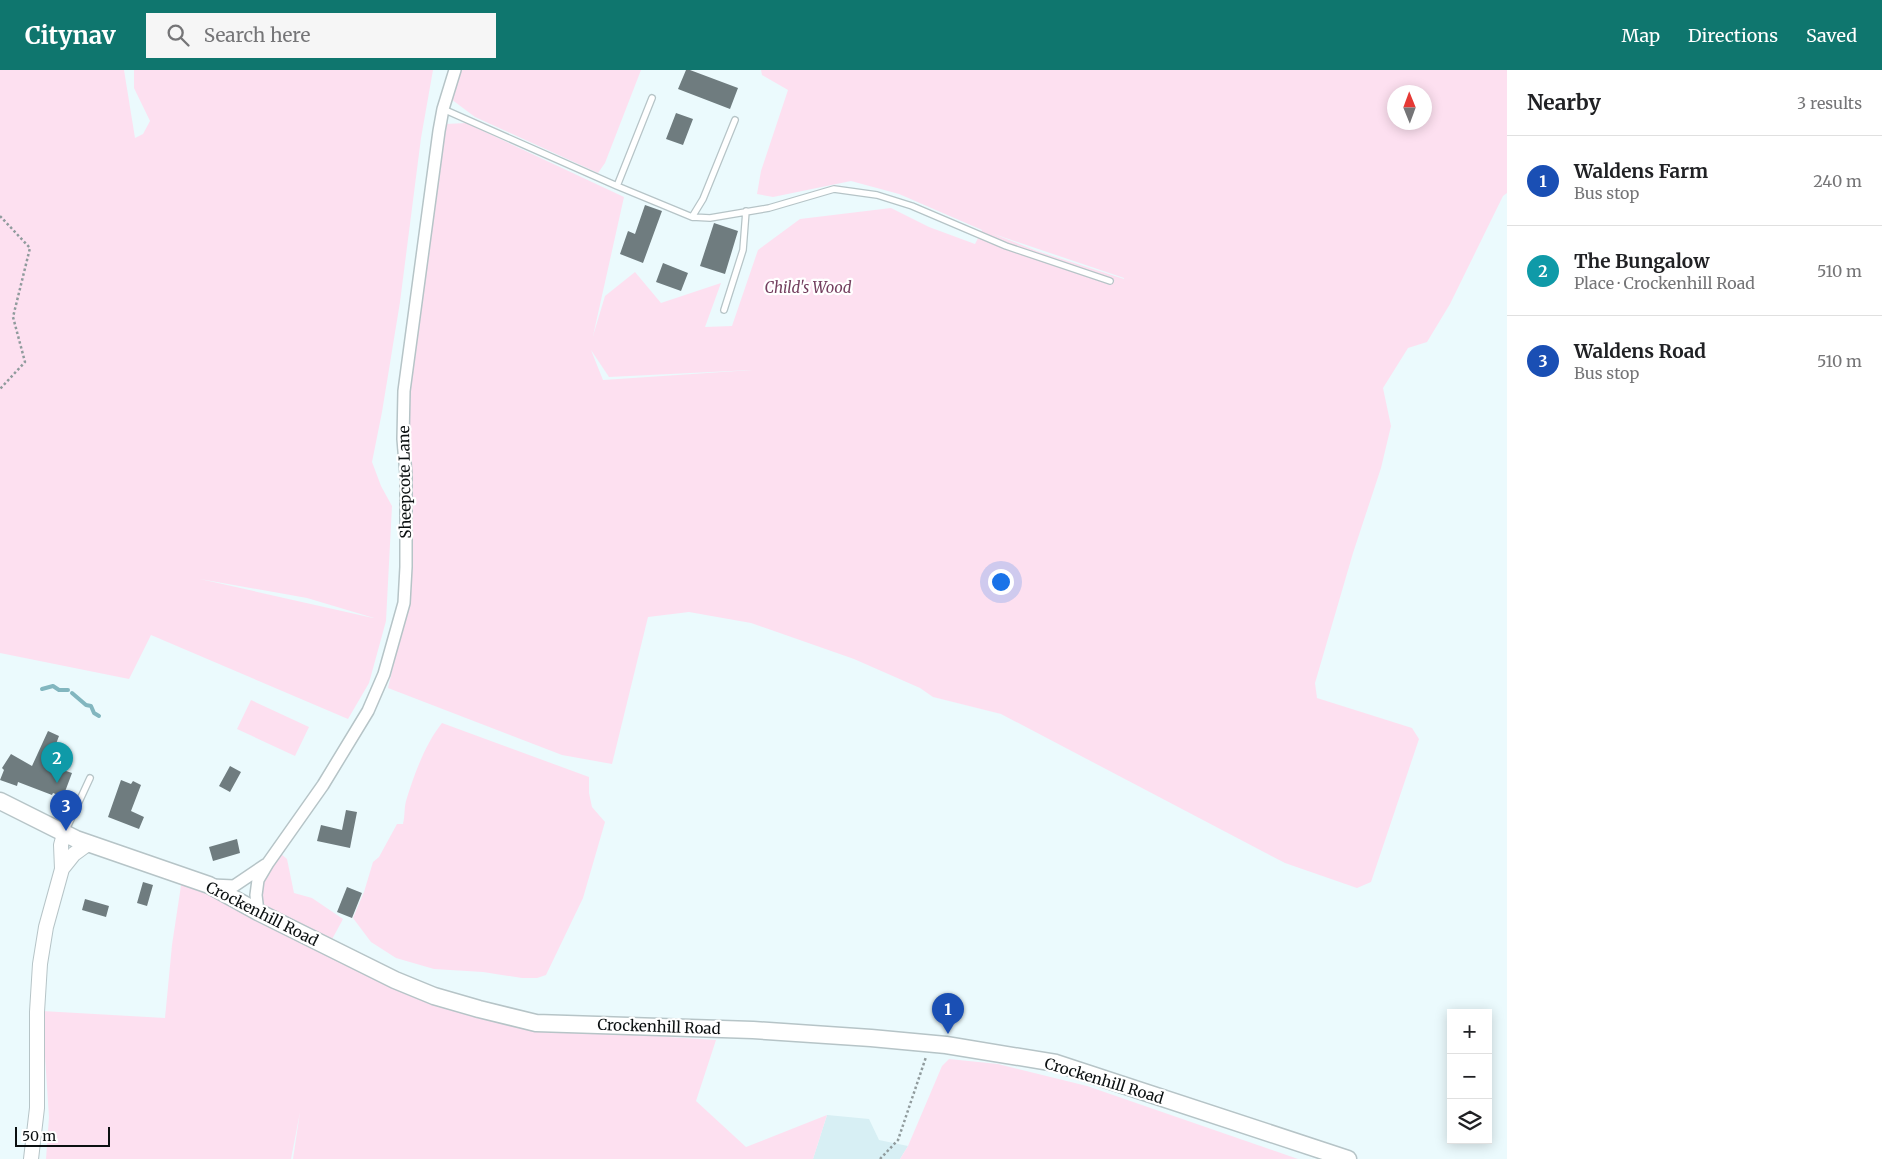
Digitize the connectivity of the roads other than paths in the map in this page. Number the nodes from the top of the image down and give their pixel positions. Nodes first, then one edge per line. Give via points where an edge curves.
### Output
1 (455, 70) edge
2 (652, 98) dead end
3 (444, 109) junction
4 (735, 120) dead end
5 (617, 186) junction
6 (746, 211) junction
7 (692, 217) junction
8 (1110, 281) dead end
9 (724, 310) dead end
10 (90, 778) dead end
11 (0, 801) edge
12 (64, 834) junction
13 (88, 843) junction
14 (268, 862) junction
15 (62, 869) junction
16 (209, 885) junction
17 (258, 912) junction
18 (31, 1159) edge
19 (1348, 1159) edge

1 - 3 street, Sheepcote Lane
2 - 5 lane
3 - 5 lane
3 - 14 street, Sheepcote Lane via 404,391 404,604 384,674 368,711 323,785
4 - 7 lane via 703,199
5 - 7 lane
6 - 7 lane via 710,218
6 - 8 lane via 769,208 834,189 877,195 912,206 1006,246
6 - 9 lane via 743,250
10 - 12 lane
11 - 12 main road, Crockenhill Road
12 - 13 main road, Crockenhill Road
12 - 15 street
13 - 15 street
13 - 16 main road, Crockenhill Road
14 - 16 street, Sheepcote Lane via 234,886
14 - 17 street, Sheepcote Lane via 258,880
15 - 18 street via 46,927 40,964 38,1108
16 - 17 main road, Crockenhill Road
17 - 19 main road, Crockenhill Road via 434,996 536,1022 753,1030 929,1043 1056,1063

